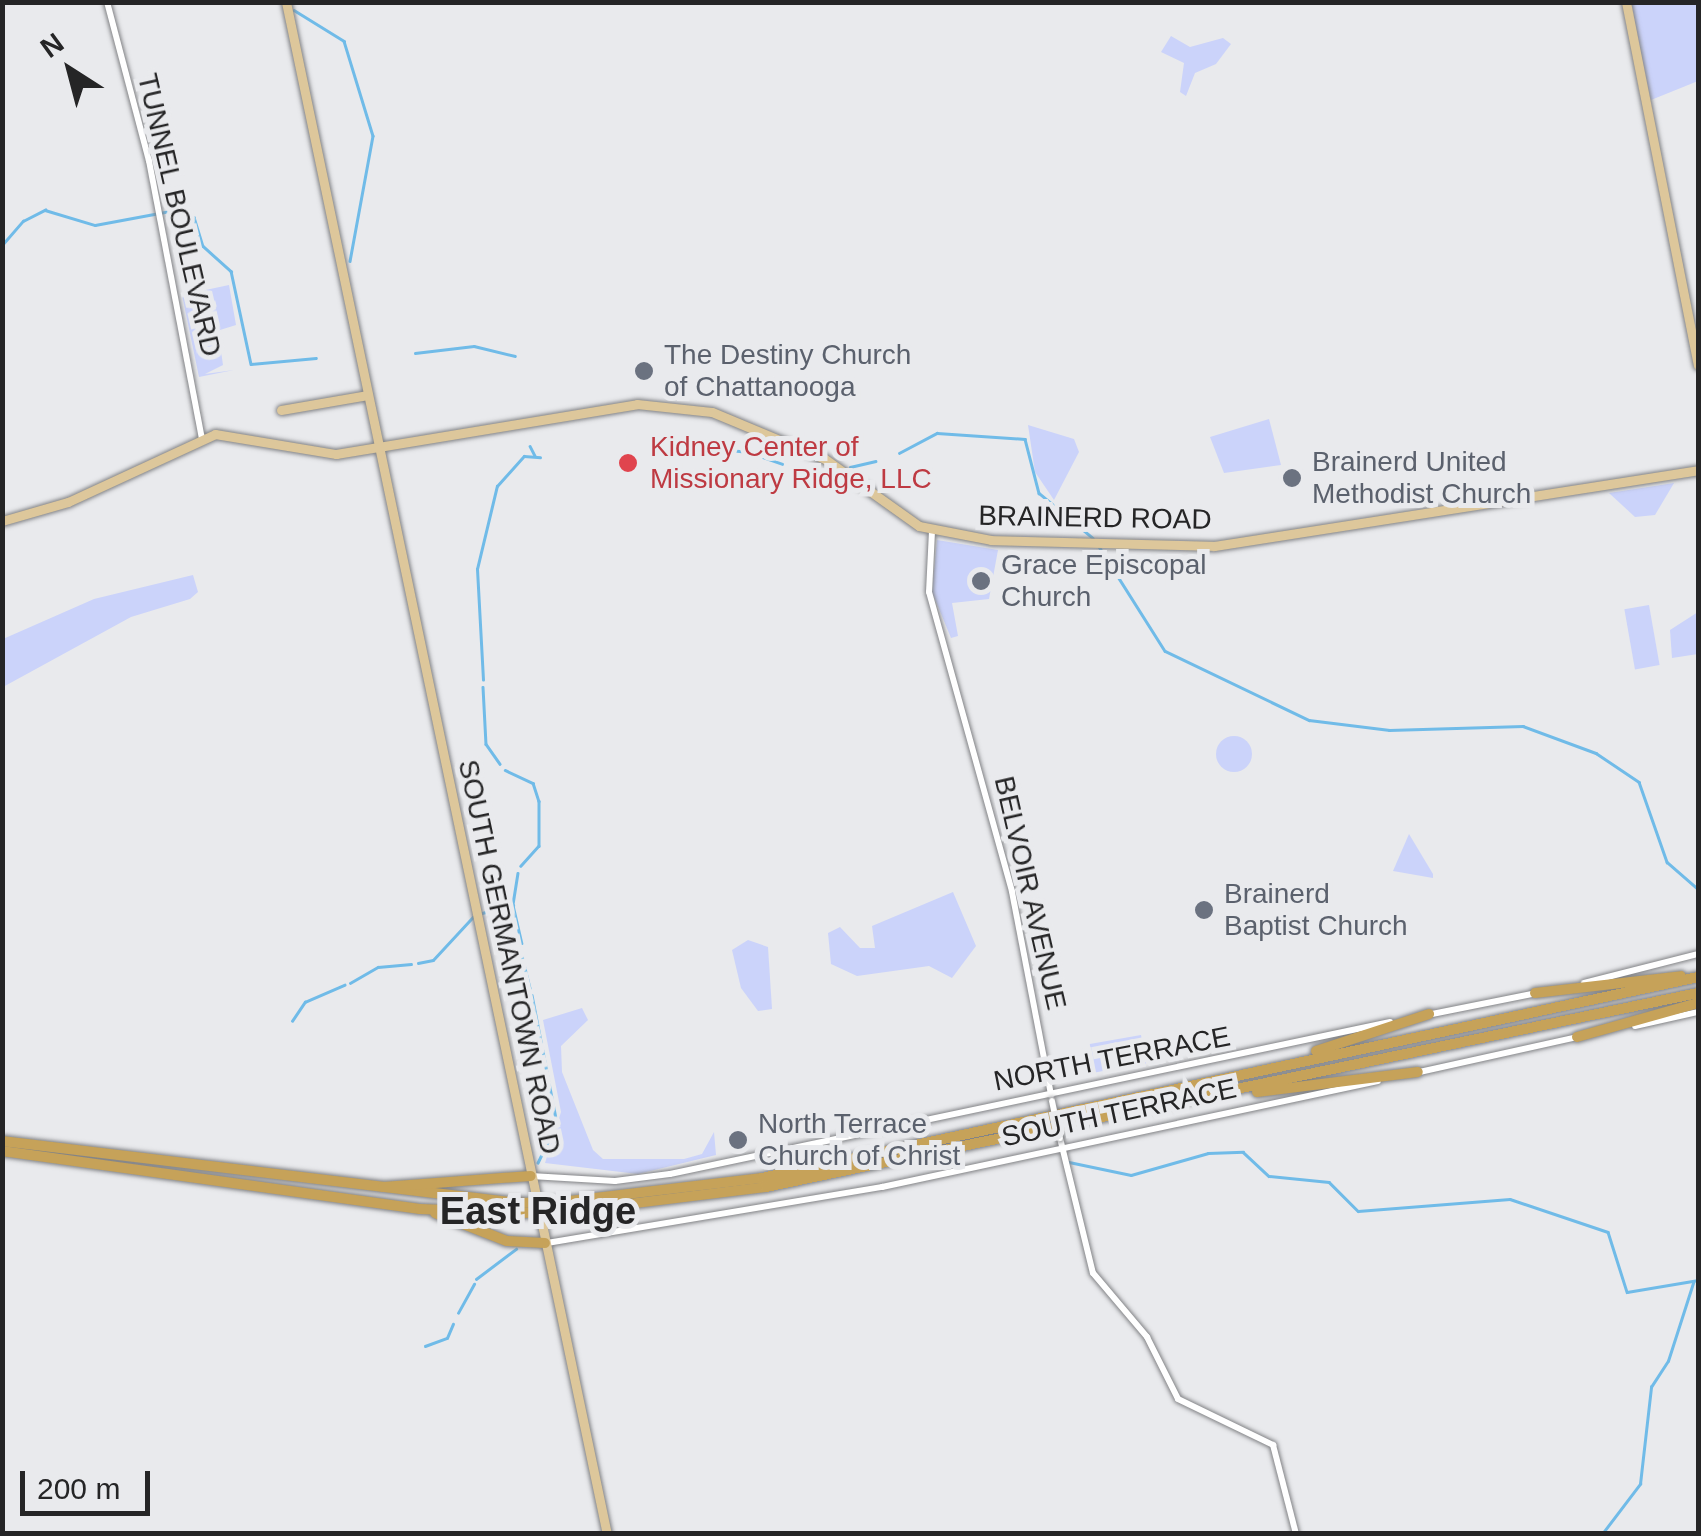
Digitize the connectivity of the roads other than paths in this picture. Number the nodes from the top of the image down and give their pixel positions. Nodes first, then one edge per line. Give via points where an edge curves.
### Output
1 (107, 2) edge
2 (286, 2) edge
3 (1626, 2) edge
4 (1698, 365) edge
5 (368, 395) junction
6 (652, 404) junction
7 (737, 408) dead end
8 (282, 410) dead end
9 (640, 418) dead end
10 (742, 425) junction
11 (202, 438) junction
12 (379, 448) junction
13 (1698, 470) edge
14 (2, 522) edge
15 (932, 531) junction
16 (1698, 954) edge
17 (1698, 977) edge
18 (1535, 993) junction
19 (1698, 993) edge
20 (1698, 1003) edge
21 (1698, 1012) edge
22 (1429, 1014) junction
23 (1577, 1037) junction
24 (1254, 1070) junction
25 (1418, 1072) junction
26 (1051, 1097) junction
27 (1142, 1110) junction
28 (2, 1141) edge
29 (1062, 1147) junction
30 (2, 1151) edge
31 (531, 1176) junction
32 (356, 1188) junction
33 (561, 1207) junction
34 (517, 1208) junction
35 (420, 1209) junction
36 (546, 1243) junction
37 (607, 1534) edge
38 (1296, 1534) edge

1 - 11 street, TUNNEL BOULEVARD via 149,160
2 - 5 main road, SOUTH GERMANTOWN ROAD
3 - 4 main road
5 - 8 main road
5 - 12 main road, SOUTH GERMANTOWN ROAD
6 - 9 main road
6 - 10 main road, BRAINERD ROAD via 704,410
6 - 12 main road, BRAINERD ROAD
7 - 10 main road
10 - 15 main road, BRAINERD ROAD via 825,460
11 - 12 main road, BRAINERD ROAD via 235,434 317,454
11 - 14 main road, BRAINERD ROAD via 68,502
12 - 31 main road, SOUTH GERMANTOWN ROAD
13 - 15 main road, BRAINERD ROAD via 1214,546
15 - 26 street, BELVOIR AVENUE via 928,592 1012,892
16 - 18 street, NORTH TERRACE
17 - 18 highway
17 - 24 highway
18 - 22 street, NORTH TERRACE
19 - 27 highway
20 - 23 highway
21 - 23 street, SOUTH TERRACE
22 - 24 highway
22 - 26 street, NORTH TERRACE
23 - 25 street, SOUTH TERRACE
24 - 33 highway via 762,1178
25 - 27 highway
25 - 29 street, SOUTH TERRACE
26 - 29 street, BELVOIR AVENUE, bridge
26 - 31 street, NORTH TERRACE via 670,1174 615,1181
27 - 33 highway via 708,1198
28 - 32 highway
29 - 36 street, SOUTH TERRACE via 882,1187
29 - 38 street, BELVOIR AVENUE via 1093,1272 1147,1338 1178,1399 1273,1445
30 - 35 highway
31 - 32 highway
31 - 36 main road, SOUTH GERMANTOWN ROAD
32 - 34 highway
33 - 34 highway, bridge
34 - 35 highway
35 - 36 highway via 507,1241
36 - 37 main road, SOUTH GERMANTOWN ROAD

